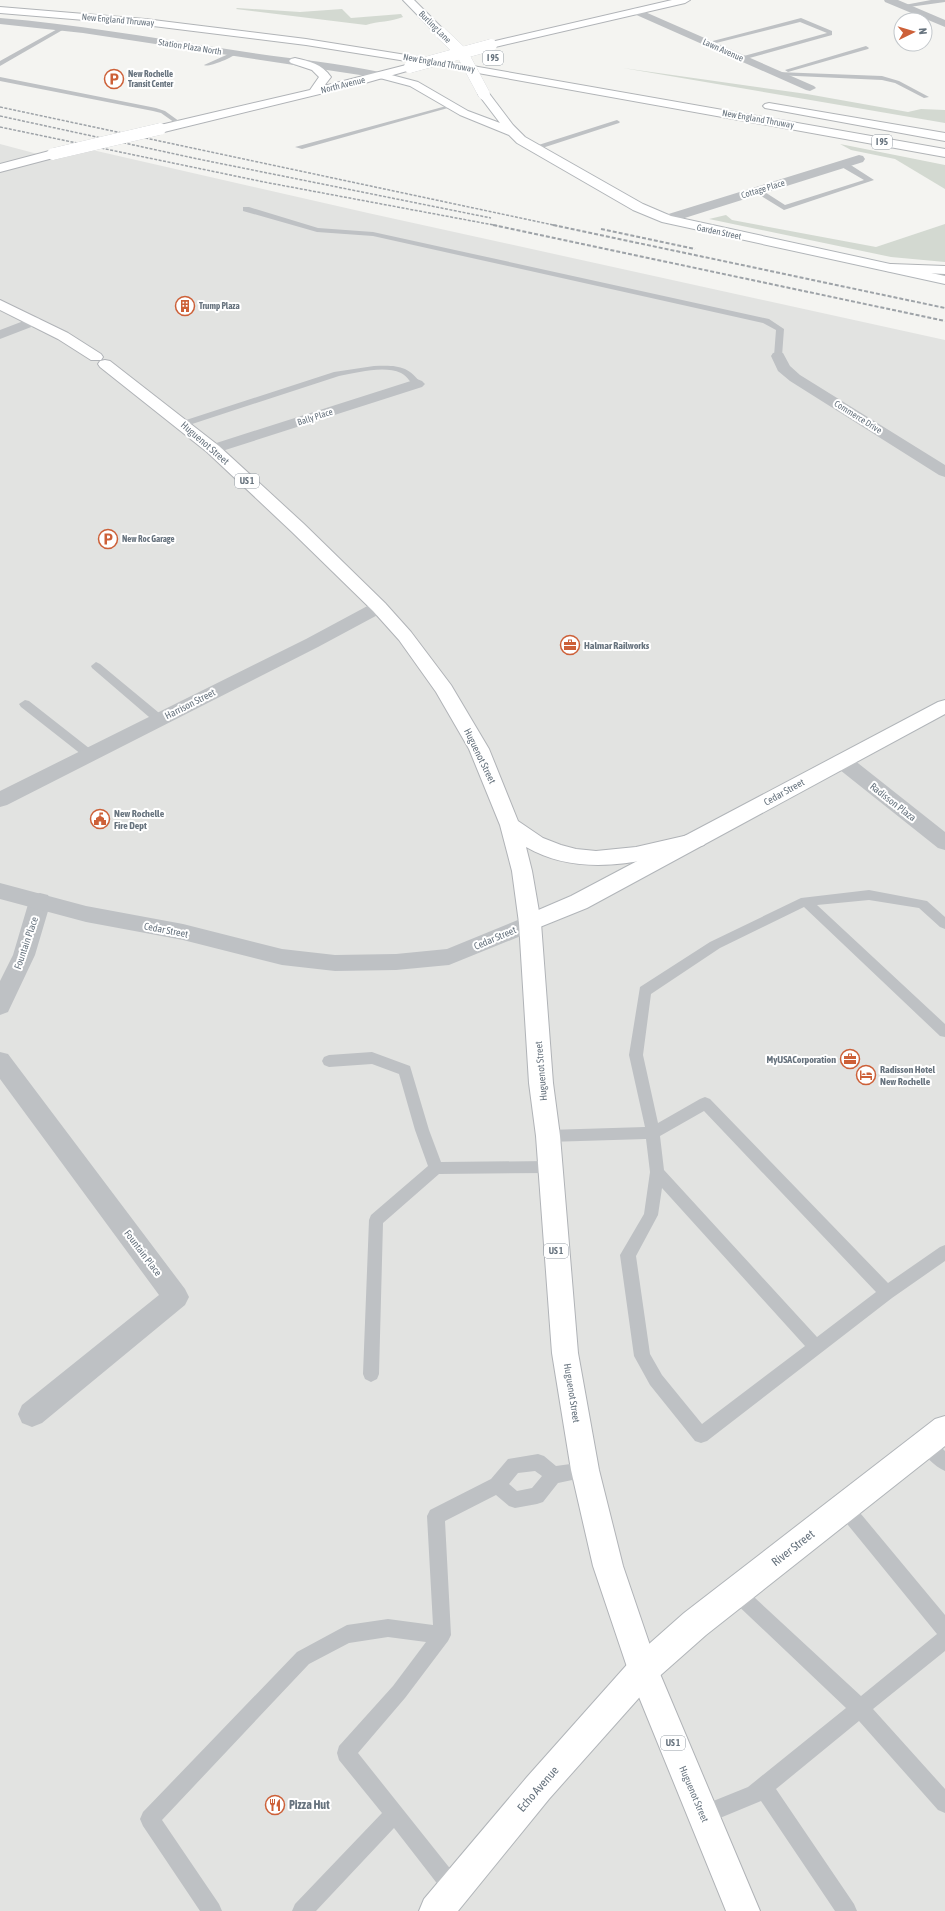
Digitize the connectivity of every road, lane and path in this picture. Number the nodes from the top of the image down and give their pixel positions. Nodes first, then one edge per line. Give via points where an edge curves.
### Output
1 (408, 0) edge
2 (685, 0) edge
3 (889, 0) edge
4 (944, 0) edge
5 (931, 1) edge
6 (902, 6) junction
7 (0, 10) edge
8 (636, 11) junction
9 (0, 20) edge
10 (945, 24) edge
11 (63, 28) junction
12 (708, 43) junction
13 (436, 48) dead end
14 (866, 48) dead end
15 (462, 53) junction
16 (229, 56) junction
17 (489, 57) dead end
18 (742, 58) junction
19 (294, 61) junction
20 (0, 64) edge
21 (207, 65) dead end
22 (218, 68) dead end
23 (777, 74) junction
24 (380, 75) junction
25 (0, 78) edge
26 (810, 88) dead end
27 (315, 91) junction
28 (926, 97) dead end
29 (756, 104) dead end
30 (452, 106) junction
31 (617, 122) dead end
32 (180, 124) junction
33 (820, 130) junction
34 (512, 132) junction
35 (945, 136) edge
36 (299, 147) dead end
37 (533, 148) junction
38 (945, 153) edge
39 (859, 159) dead end
40 (945, 160) edge
41 (843, 164) junction
42 (0, 168) edge
43 (757, 191) junction
44 (246, 209) dead end
45 (667, 220) junction
46 (891, 268) junction
47 (945, 270) edge
48 (945, 280) edge
49 (0, 304) edge
50 (34, 321) junction
51 (0, 335) edge
52 (778, 356) joint
53 (417, 384) joint
54 (183, 424) junction
55 (213, 449) junction
56 (945, 472) edge
57 (379, 607) junction
58 (96, 666) dead end
59 (25, 704) dead end
60 (945, 706) edge
61 (160, 720) junction
62 (90, 755) junction
63 (842, 761) junction
64 (0, 800) edge
65 (510, 826) junction
66 (697, 840) junction
67 (945, 843) edge
68 (5, 894) edge
69 (40, 901) junction
70 (805, 901) junction
71 (530, 923) junction
72 (945, 924) edge
73 (0, 1006) edge
74 (945, 1032) edge
75 (0, 1061) edge
76 (329, 1061) dead end
77 (653, 1133) junction
78 (548, 1136) junction
79 (549, 1167) junction
80 (436, 1168) junction
81 (657, 1172) junction
82 (945, 1252) edge
83 (888, 1293) junction
84 (817, 1348) junction
85 (371, 1374) dead end
86 (32, 1414) dead end
87 (939, 1445) edge
88 (585, 1470) junction
89 (553, 1475) junction
90 (497, 1485) junction
91 (845, 1508) junction
92 (736, 1592) junction
93 (945, 1629) edge
94 (442, 1635) junction
95 (945, 1639) edge
96 (643, 1670) junction
97 (860, 1708) junction
98 (763, 1787) junction
99 (945, 1803) edge
100 (394, 1814) junction
101 (703, 1815) junction
102 (444, 1900) edge
103 (212, 1911) edge
104 (302, 1911) edge
105 (743, 1911) edge
106 (847, 1911) edge

1 - 15 main road, Burling Lane, bridge
2 - 8 main road, North Avenue
3 - 6 street
4 - 5 lane
5 - 6 lane
6 - 10 street
7 - 33 main road, New England Thruway / I 95 via 153,23 306,42 436,62
8 - 12 street, Lawn Avenue
8 - 15 main road, North Avenue, bridge
9 - 11 street, Station Plaza North
11 - 16 street, Station Plaza North
11 - 20 lane
12 - 18 street, Lawn Avenue
12 - 18 lane via 801,20 830,32 828,35
13 - 17 main road, New England Thruway / I 95
14 - 23 lane
15 - 24 main road, North Avenue, bridge
15 - 34 main road, Garden Street, bridge via 484,94
16 - 19 street, Station Plaza North
16 - 21 lane
16 - 22 lane
18 - 23 street, Lawn Avenue
19 - 24 street, Station Plaza North
19 - 27 main road via 315,67 322,72 325,77
23 - 26 street, Lawn Avenue
23 - 28 lane via 882,78 897,82
24 - 27 main road, North Avenue
24 - 30 main road, Garden Street via 414,84
25 - 32 lane via 154,109
27 - 32 main road, North Avenue
29 - 35 main road, New England Thruway / I 95
30 - 34 main road, Garden Street
30 - 36 lane
31 - 37 lane
32 - 42 main road, North Avenue, bridge
33 - 38 main road, New England Thruway / I 95
33 - 40 main road
34 - 37 main road, Garden Street
37 - 45 main road, Garden Street
39 - 41 street, Cottage Place
41 - 43 street, Cottage Place
41 - 43 lane via 870,180 784,208
43 - 45 street, Cottage Place
44 - 52 lane via 317,230 373,234 766,321 780,329
45 - 46 main road, Garden Street
46 - 47 main road
46 - 48 main road, Garden Street
49 - 50 main road, Huguenot Street / US 1
50 - 51 street
50 - 54 main road, Huguenot Street / US 1 via 101,360
52 - 56 street, Commerce Drive via 783,368 795,378
53 - 54 lane via 409,373 392,368 337,374
53 - 55 street, Bally Place
54 - 55 main road, Huguenot Street / US 1
55 - 57 main road, Huguenot Street / US 1
57 - 61 street, Harrison Street
57 - 65 main road, Huguenot Street / US 1 via 444,689 479,749
58 - 61 lane
59 - 62 lane
60 - 63 main road, Cedar Street
61 - 62 street, Harrison Street
62 - 64 street, Harrison Street
63 - 66 main road, Cedar Street
63 - 67 street, Radisson Plaza
65 - 66 main road via 535,843 558,852 589,859 620,858
65 - 71 main road, Huguenot Street / US 1 via 522,872
66 - 71 main road, Cedar Street via 579,902
68 - 69 street, Cedar Street
69 - 71 street, Cedar Street via 86,914 183,932 282,957 335,963 396,962 448,957
69 - 73 street, Fountain Place via 24,955
70 - 72 lane via 869,895 923,904
70 - 74 lane
70 - 77 lane via 715,945 645,991 636,1055
71 - 78 main road, Huguenot Street / US 1 via 541,1083
75 - 86 street, Fountain Place via 176,1297
76 - 80 lane via 372,1058 405,1070
77 - 78 lane
77 - 81 lane
77 - 83 lane via 705,1103
78 - 79 main road, Huguenot Street / US 1
79 - 80 lane
79 - 88 main road, Huguenot Street / US 1 via 565,1353
80 - 85 lane via 376,1220
81 - 84 lane
81 - 84 lane via 651,1215 628,1254 642,1356 656,1380 701,1435
82 - 83 lane
83 - 84 lane
87 - 91 main road, River Street
88 - 89 lane
88 - 96 main road, Huguenot Street / US 1 via 608,1566
89 - 90 lane via 538,1462 514,1465
89 - 90 lane via 537,1496 515,1500
90 - 94 lane via 436,1516
91 - 92 main road, River Street
91 - 93 lane
92 - 96 main road, River Street
92 - 97 lane
94 - 100 lane via 399,1692 346,1753
94 - 103 lane via 388,1628 347,1634 303,1658 150,1819
95 - 97 lane
96 - 101 main road, Huguenot Street / US 1
96 - 102 main road, Echo Avenue via 538,1788
97 - 98 lane
97 - 99 lane
98 - 101 lane via 755,1794
98 - 106 lane
100 - 102 lane
100 - 104 lane
101 - 105 main road, Huguenot Street / US 1

